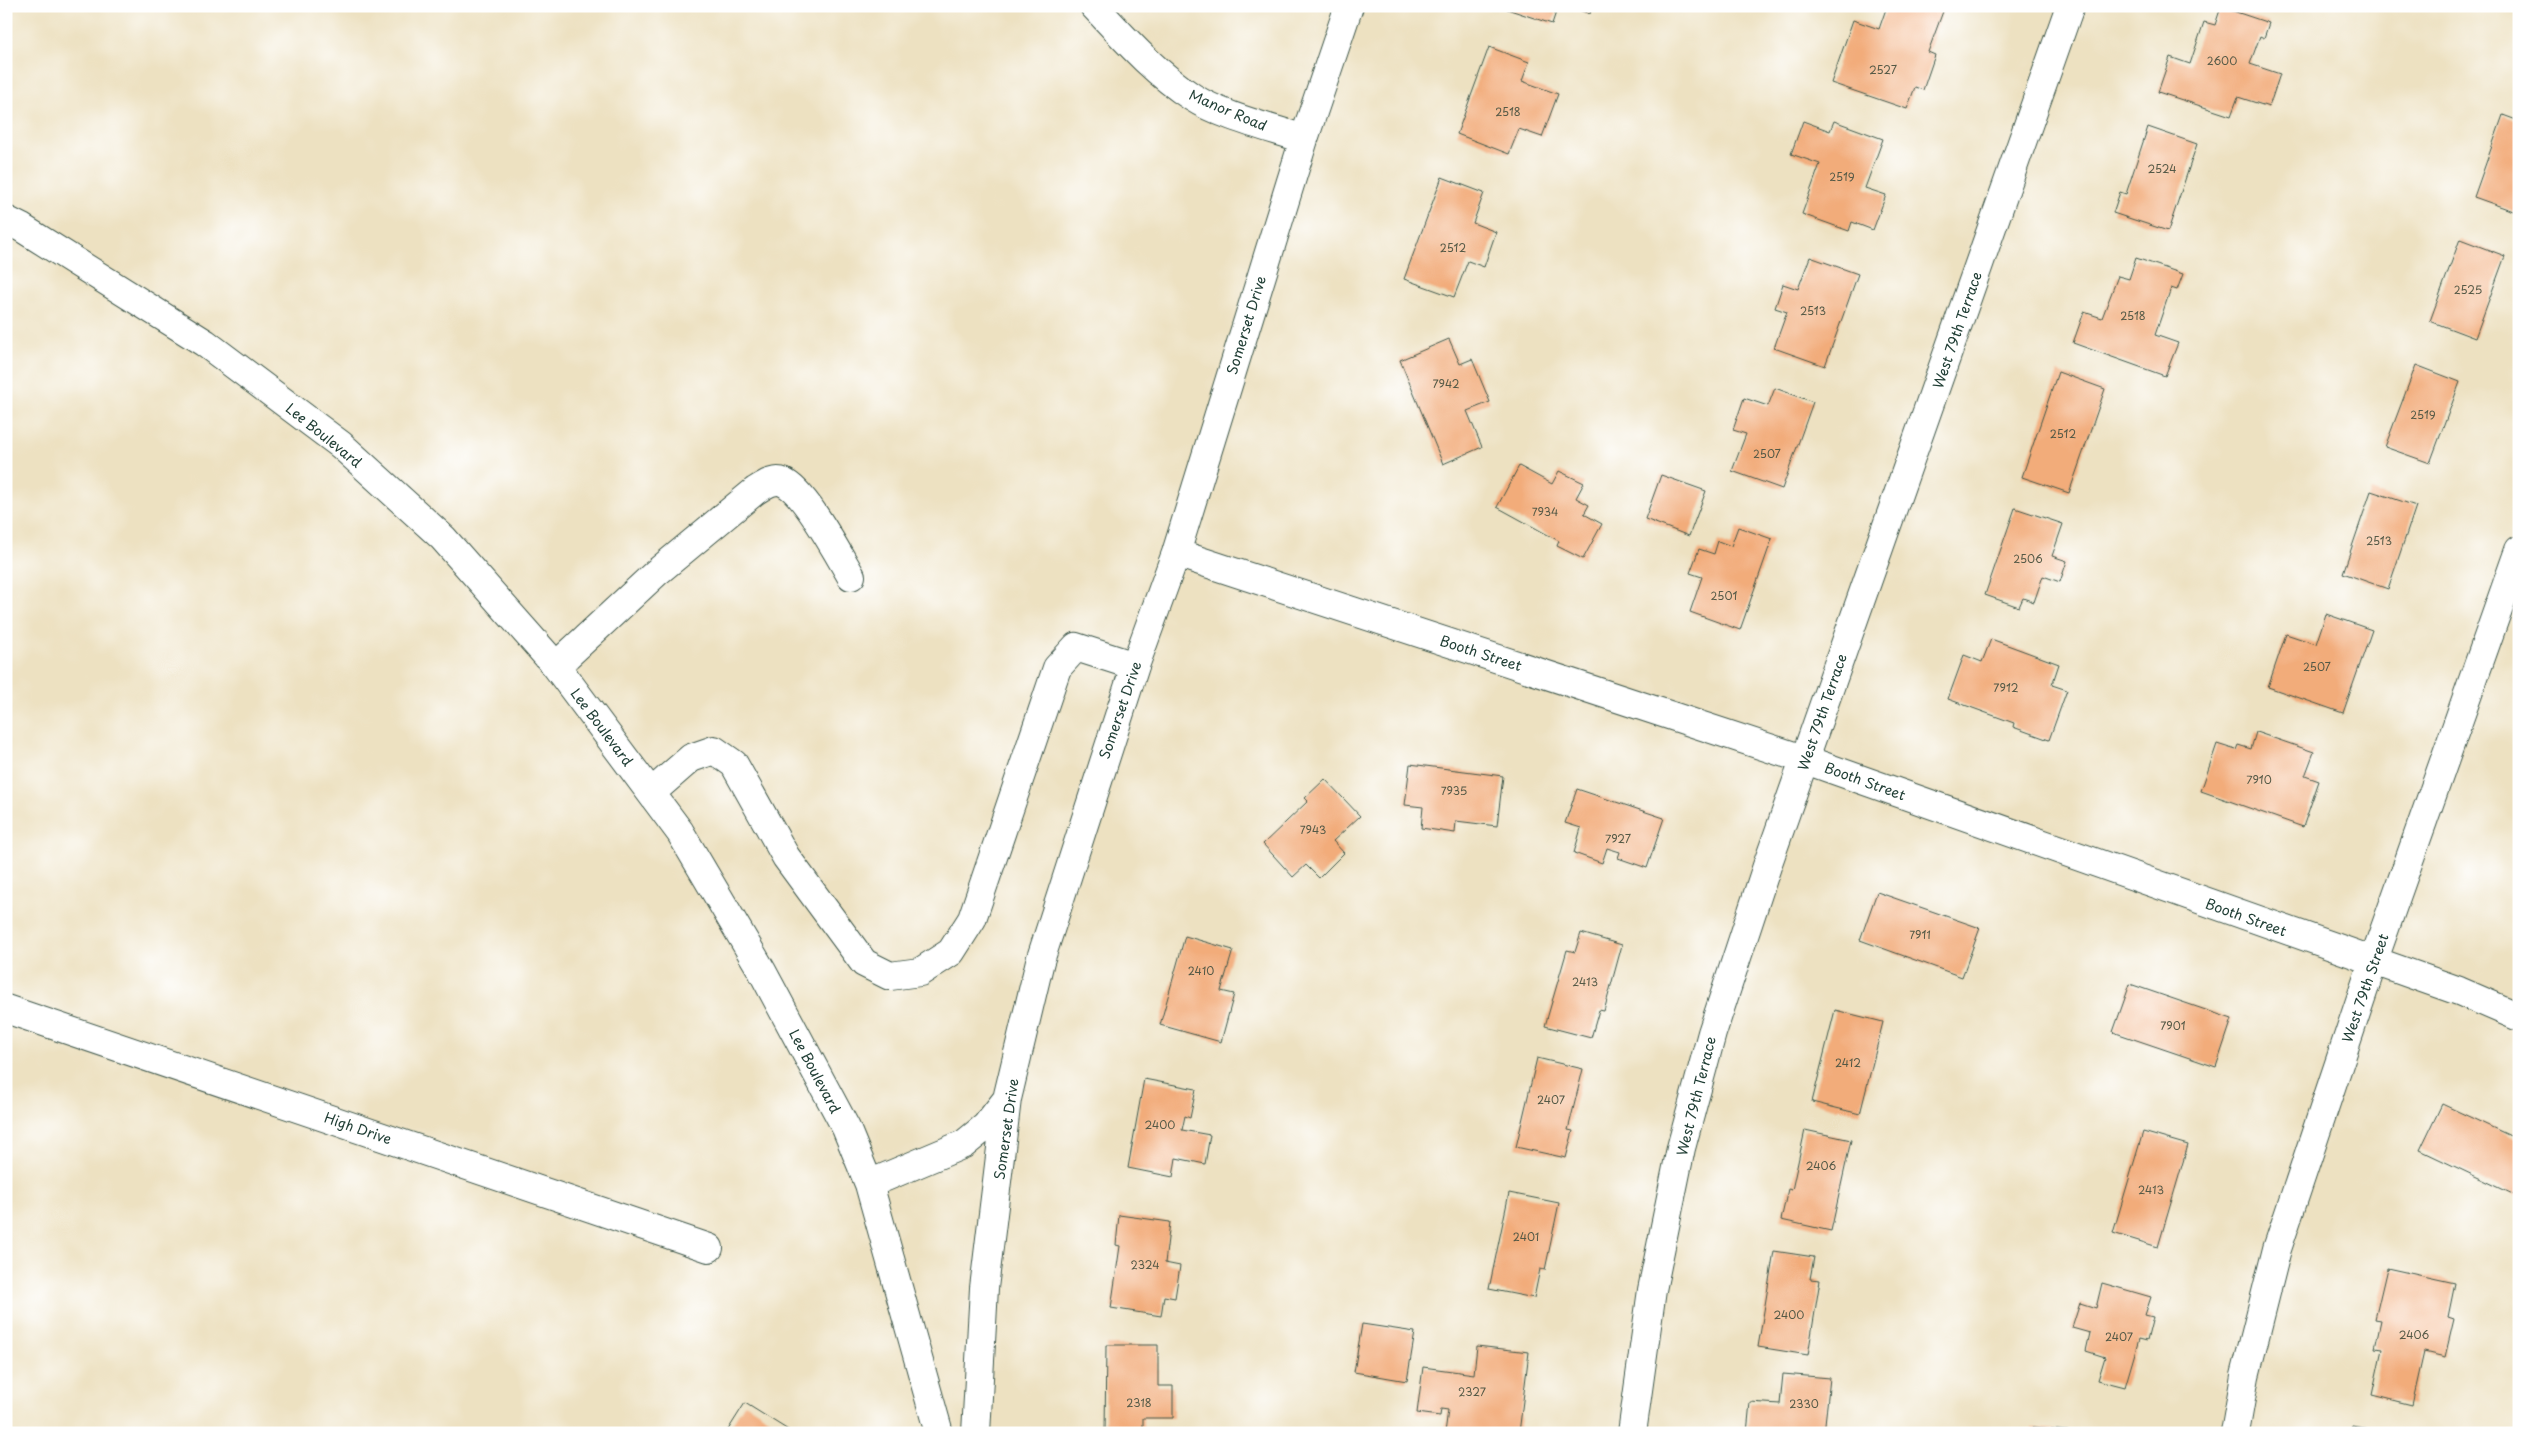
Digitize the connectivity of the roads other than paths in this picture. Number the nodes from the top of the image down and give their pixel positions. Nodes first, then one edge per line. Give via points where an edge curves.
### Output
1 (1094, 6) edge
2 (1349, 6) edge
3 (2070, 6) edge
4 (1304, 139) junction
5 (6, 220) edge
6 (2519, 550) edge
7 (1176, 553) junction
8 (851, 576) dead end
9 (556, 666) junction
10 (1135, 666) junction
11 (1806, 760) junction
12 (651, 793) junction
13 (2373, 962) junction
14 (6, 1009) edge
15 (2519, 1017) edge
16 (1008, 1099) junction
17 (869, 1184) junction
18 (709, 1248) dead end
19 (939, 1433) edge
20 (976, 1433) edge
21 (1632, 1433) edge
22 (2236, 1433) edge

1 - 4 street, Manor Road via 1152,67 1194,98 1247,121
2 - 4 street, Somerset Drive
3 - 11 street, West 79th Terrace
4 - 7 street, Somerset Drive
5 - 9 street, Lee Boulevard via 205,343 341,445 443,538
6 - 13 street, West 79th Street
7 - 10 street, Somerset Drive
7 - 11 street, Booth Street
8 - 9 street via 798,491 782,481 767,483 656,573
9 - 12 street, Lee Boulevard
10 - 12 street via 1076,647 1057,668 972,920 951,952 920,972 890,976 864,963 786,857 734,764 714,750 691,758
10 - 16 street, Somerset Drive via 1040,961
11 - 13 street, Booth Street
11 - 21 street, West 79th Terrace via 1712,1033 1682,1148 1652,1290
12 - 17 street, Lee Boulevard via 680,832 762,971 846,1128
13 - 15 street, Booth Street via 2458,991
13 - 22 street, West 79th Street via 2277,1249 2245,1376
14 - 18 street, High Drive
16 - 17 street via 986,1126 964,1144
16 - 20 street, Somerset Drive via 984,1288
17 - 19 street, Lee Boulevard

